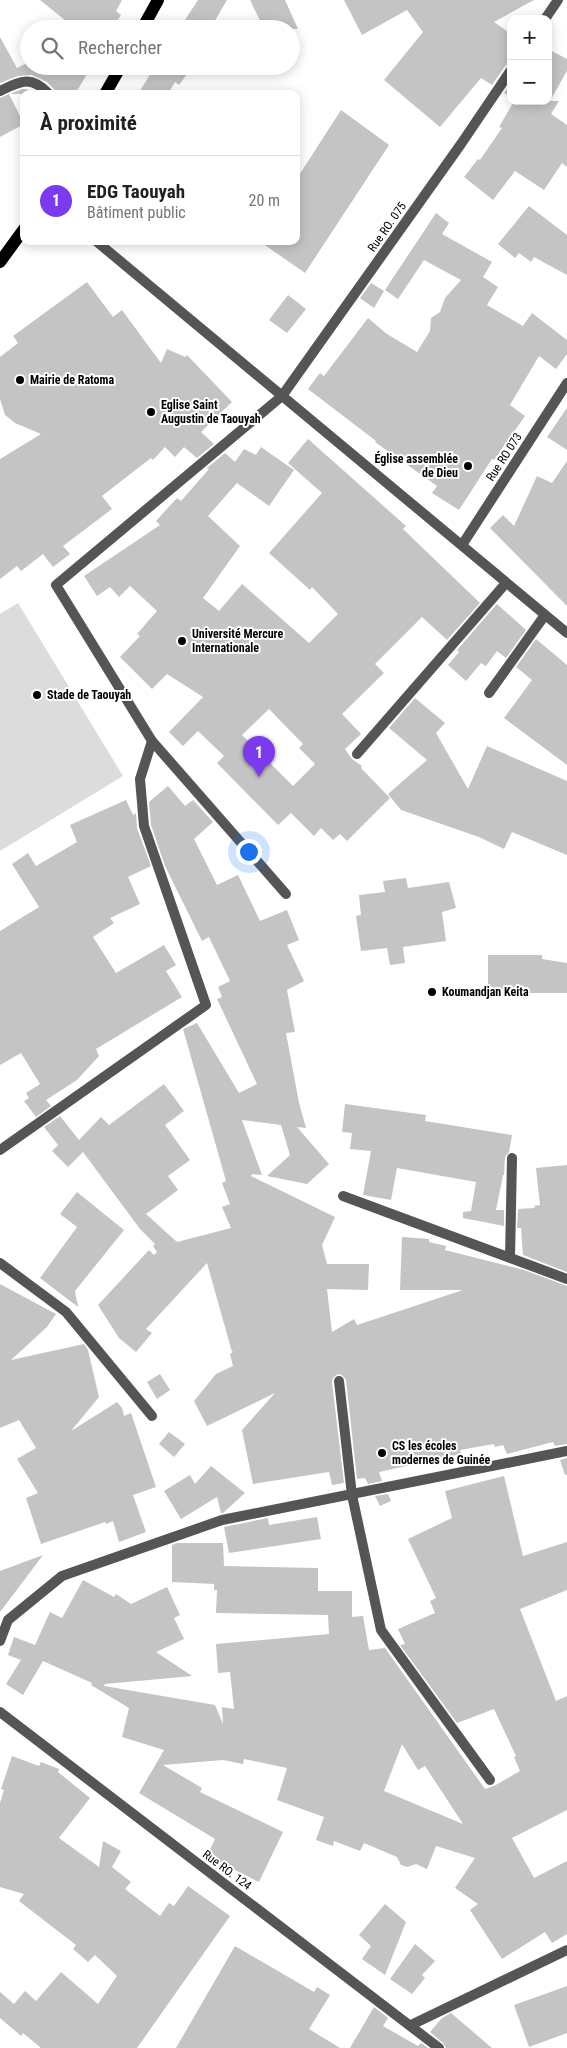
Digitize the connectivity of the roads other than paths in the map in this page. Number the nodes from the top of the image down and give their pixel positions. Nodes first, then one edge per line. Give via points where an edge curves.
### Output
1 (158, 0) edge
2 (558, 0) edge
3 (548, 15) edge
4 (147, 20) edge
5 (116, 75) edge
6 (507, 76) edge
7 (45, 90) edge
8 (107, 90) edge
9 (0, 91) edge
10 (20, 234) edge
11 (101, 245) edge
12 (0, 262) edge
13 (567, 383) edge
14 (282, 396) junction
15 (462, 545) junction
16 (506, 583) junction
17 (545, 615) junction
18 (567, 634) edge
19 (489, 693) dead end
20 (152, 741) junction
21 (357, 754) dead end
22 (286, 894) dead end
23 (0, 1150) edge
24 (512, 1158) dead end
25 (342, 1196) dead end
26 (510, 1258) junction
27 (0, 1263) edge
28 (567, 1279) edge
29 (339, 1381) dead end
30 (152, 1416) dead end
31 (567, 1450) edge
32 (352, 1494) junction
33 (0, 1641) edge
34 (0, 1712) edge
35 (490, 1780) dead end
36 (567, 1950) edge
37 (411, 2025) junction
38 (439, 2048) edge

1 - 4 main road
2 - 3 street
5 - 8 main road
6 - 14 street, Rue RO. 075
7 - 9 street via 40,84 22,80
10 - 12 main road
11 - 14 street
13 - 15 street, Rue RO 073
14 - 15 street
14 - 20 street, Rue RO. 075 via 56,585
15 - 16 street
16 - 17 street
16 - 21 street
17 - 18 street
17 - 19 street
20 - 22 street
20 - 23 street via 140,779 144,826 206,1005
24 - 26 street
25 - 26 street
26 - 28 street
27 - 30 street via 66,1312
29 - 32 street
31 - 32 street
32 - 33 street via 222,1520 62,1576 8,1620
32 - 35 street via 382,1630
34 - 37 street, Rue RO. 124
36 - 37 street
37 - 38 street, Rue RO. 124

